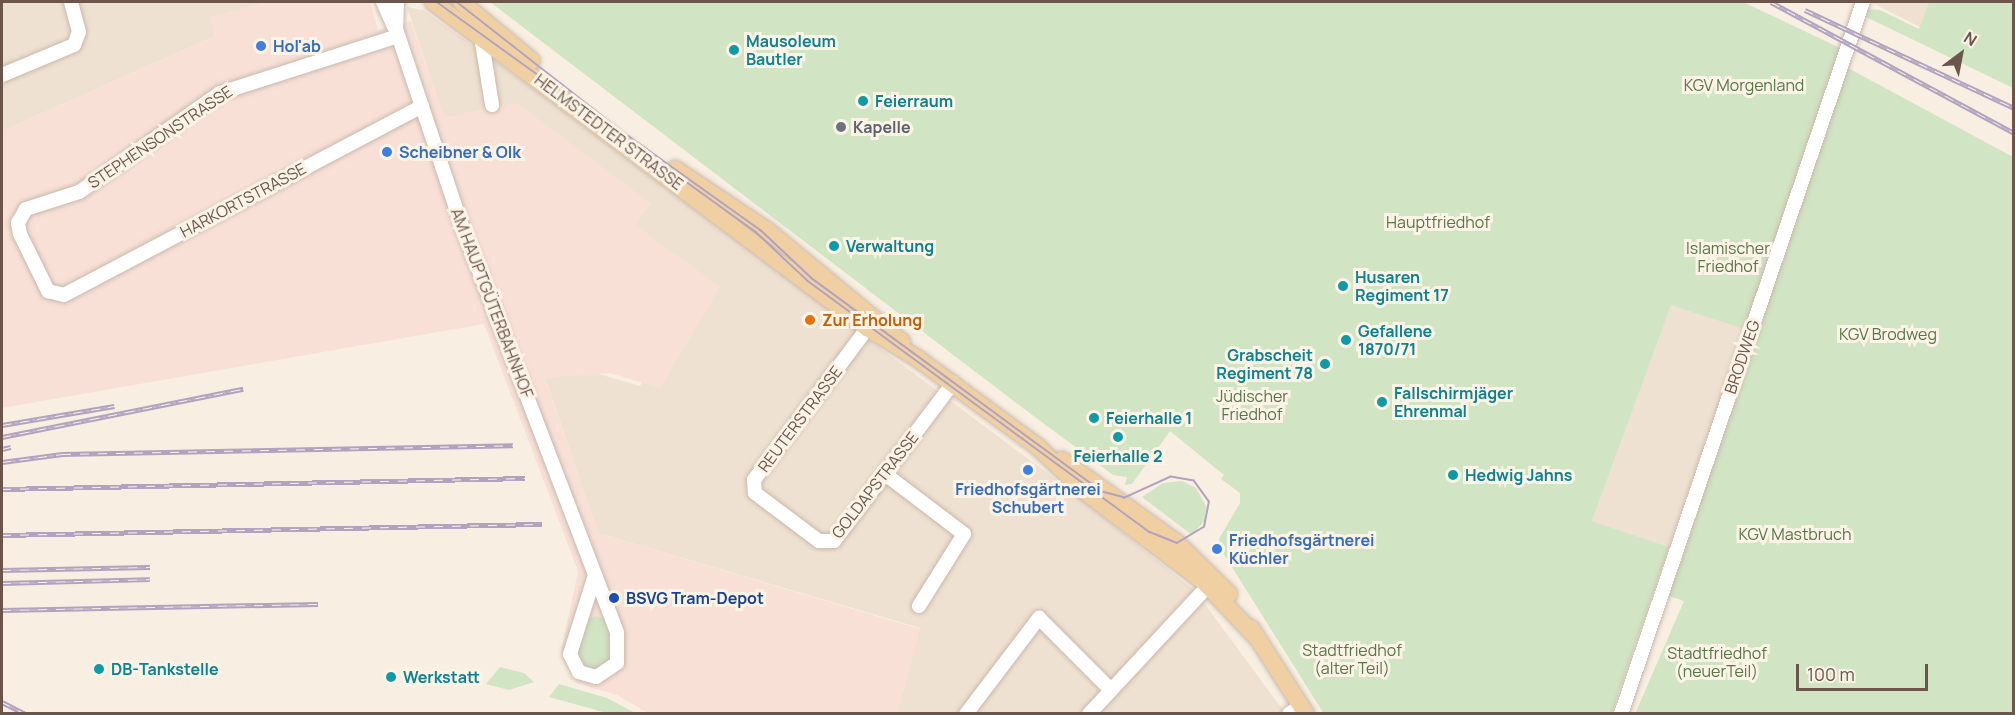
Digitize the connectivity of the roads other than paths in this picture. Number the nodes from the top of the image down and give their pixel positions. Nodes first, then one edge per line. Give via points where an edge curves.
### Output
1 (71, 2) edge
2 (383, 2) edge
3 (397, 2) edge
4 (433, 2) edge
5 (460, 2) edge
6 (1863, 2) edge
7 (397, 32) junction
8 (481, 36) junction
9 (2, 75) edge
10 (492, 105) dead end
11 (422, 106) junction
12 (793, 250) junction
13 (782, 265) junction
14 (64, 295) joint
15 (872, 322) junction
16 (953, 383) junction
17 (1038, 447) junction
18 (885, 474) junction
19 (785, 516) joint
20 (1197, 560) junction
21 (595, 575) junction
22 (1206, 584) junction
23 (919, 606) dead end
24 (1242, 613) junction
25 (578, 622) junction
26 (614, 623) junction
27 (1256, 637) junction
28 (1110, 689) junction
29 (1299, 711) edge
30 (966, 714) edge
31 (1089, 714) edge
32 (1621, 714) edge

1 - 9 street via 79,32 74,45
2 - 7 street, AM HAUPTGÜTERBAHNHOF
3 - 7 street, AM HAUPTGÜTERBAHNHOF
4 - 8 main road, HELMSTEDTER STRASSE
5 - 12 main road, HELMSTEDTER STRASSE via 662,159
6 - 32 street, BRODWEG
7 - 11 street, AM HAUPTGÜTERBAHNHOF
7 - 14 street, STEPHENSONSTRASSE via 243,81 79,192 26,209 18,223 20,234 48,291
8 - 10 street
8 - 13 main road, HELMSTEDTER STRASSE
11 - 14 street, HARKORTSTRASSE
11 - 21 street, AM HAUPTGÜTERBAHNHOF via 477,267
12 - 13 main road
12 - 15 main road, HELMSTEDTER STRASSE
13 - 15 main road, HELMSTEDTER STRASSE
15 - 16 main road, HELMSTEDTER STRASSE
15 - 19 street, REUTERSTRASSE via 754,480 755,493
16 - 17 main road, HELMSTEDTER STRASSE
16 - 18 street, GOLDAPSTRASSE
17 - 20 main road, HELMSTEDTER STRASSE via 1141,514
17 - 22 main road, HELMSTEDTER STRASSE via 1084,491
18 - 19 street, GOLDAPSTRASSE via 834,542 819,541
18 - 23 street via 964,534
20 - 22 main road
20 - 24 main road, HELMSTEDTER STRASSE
21 - 25 street, AM HAUPTGÜTERBAHNHOF via 591,600
21 - 26 street, AM HAUPTGÜTERBAHNHOF
22 - 24 main road
22 - 27 main road, HELMSTEDTER STRASSE
22 - 28 street
24 - 27 main road, HELMSTEDTER STRASSE
25 - 26 street via 596,612
25 - 26 street, AM HAUPTGÜTERBAHNHOF via 572,663 581,673 596,677 618,661
27 - 29 main road, HELMSTEDTER STRASSE
28 - 30 street via 1039,618
28 - 31 street

